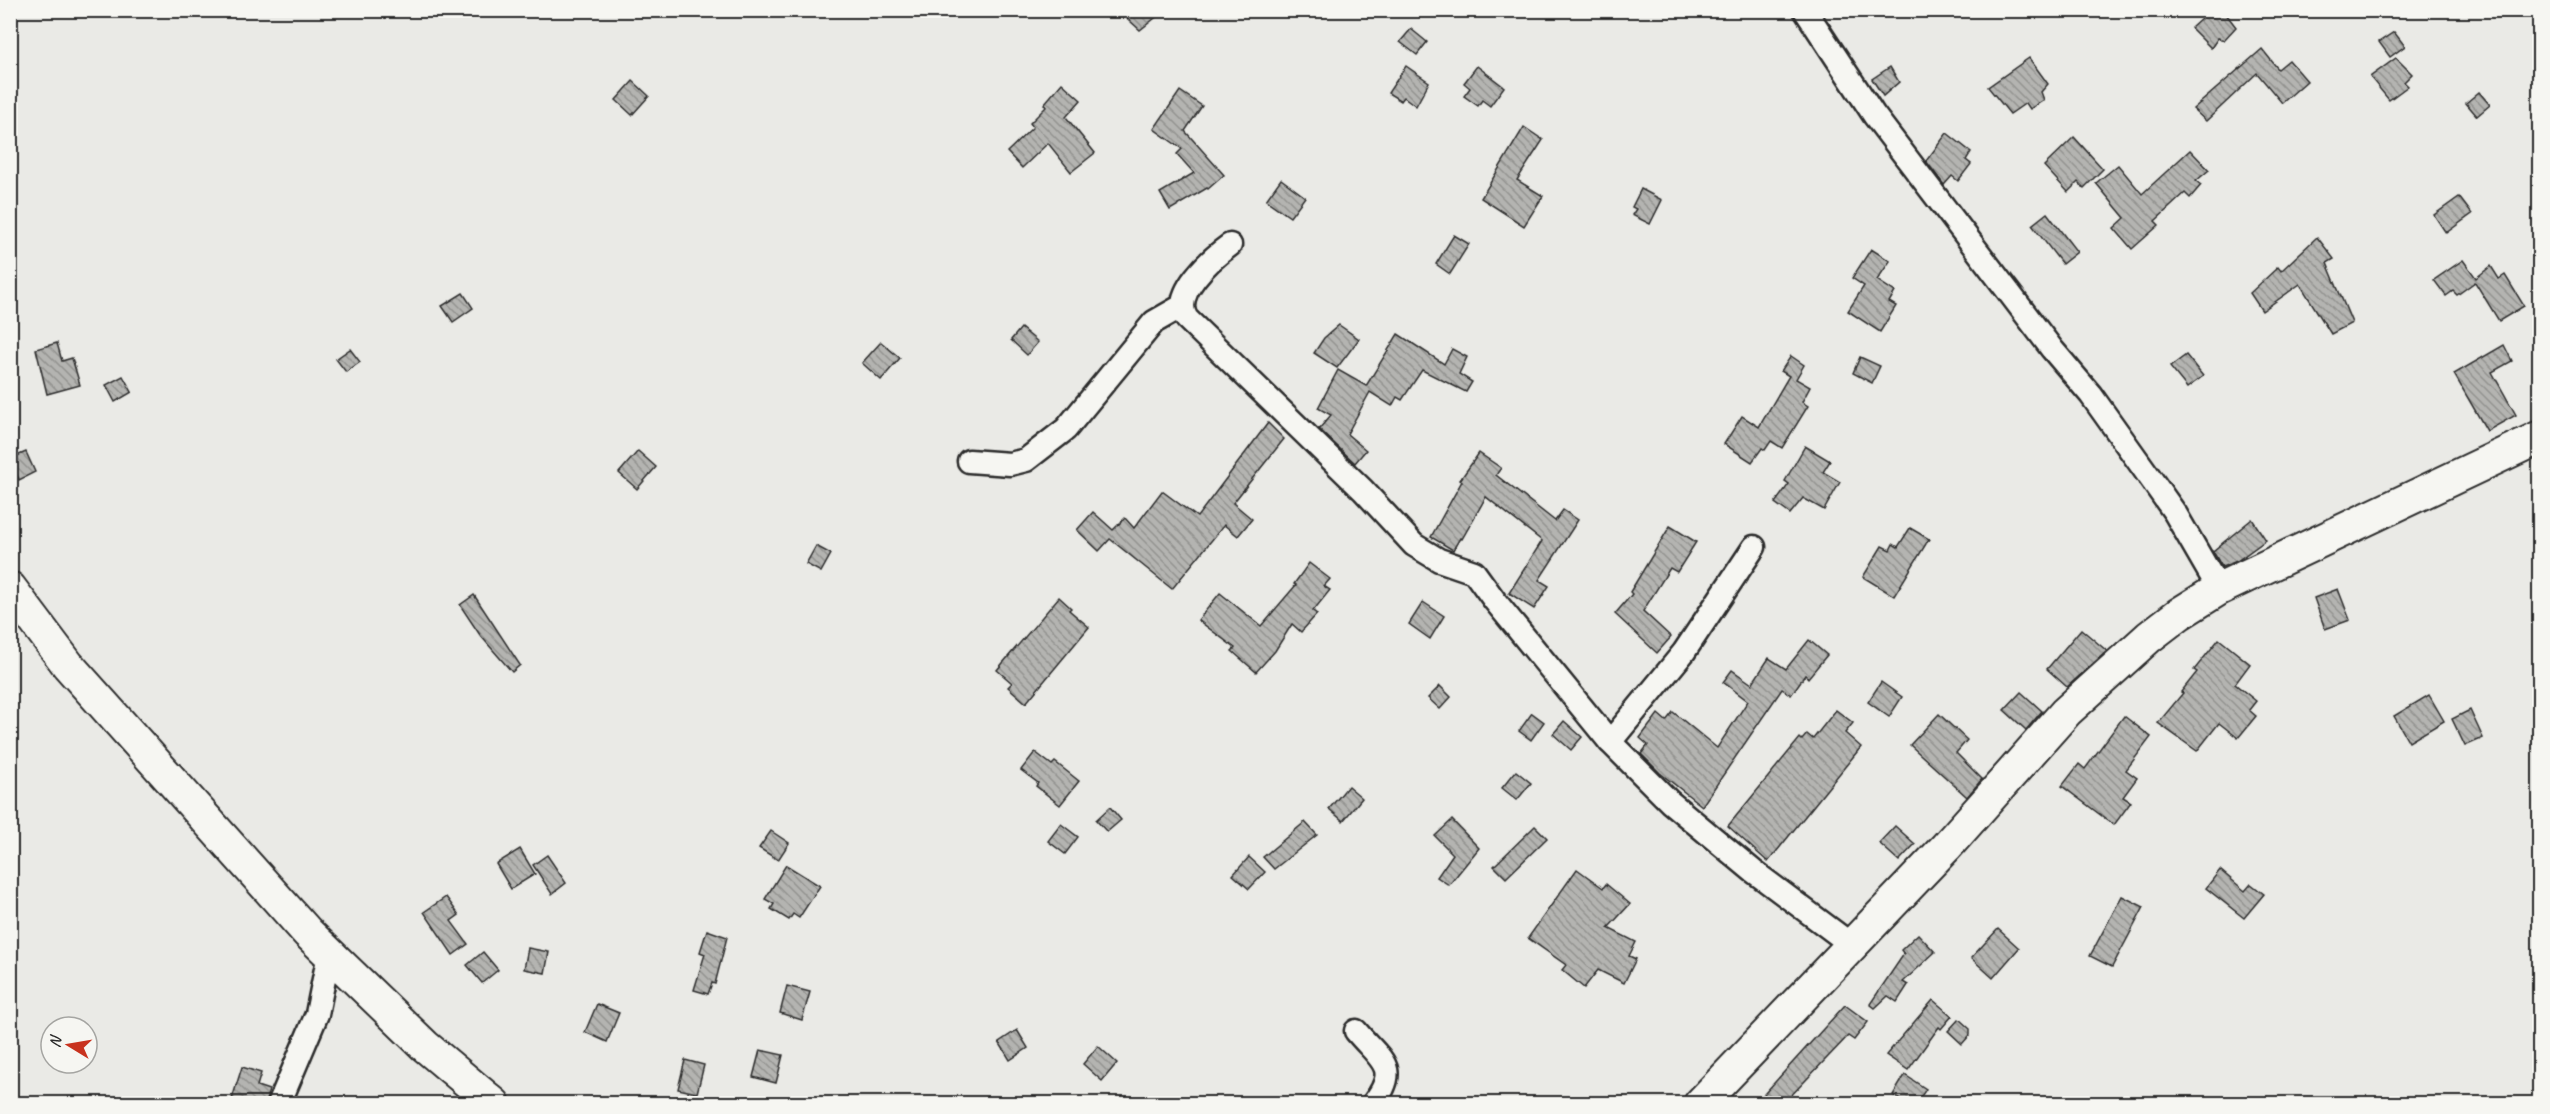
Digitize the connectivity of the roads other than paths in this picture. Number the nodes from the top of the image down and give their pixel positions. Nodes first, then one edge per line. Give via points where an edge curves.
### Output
1 (1805, 10) edge
2 (1230, 245) dead end
3 (1182, 306) junction
4 (2540, 437) edge
5 (969, 461) dead end
6 (1754, 547) dead end
7 (10, 588) edge
8 (2219, 589) junction
9 (1610, 742) junction
10 (1853, 946) junction
11 (328, 954) junction
12 (1356, 1031) dead end
13 (279, 1104) edge
14 (494, 1104) edge
15 (1374, 1104) edge
16 (1700, 1104) edge

1 - 8 street via 1874,115 2091,395 2175,513
2 - 3 street via 1202,270
3 - 5 street via 1154,322 1077,417 1026,460 1010,464
3 - 9 street via 1183,314 1194,327 1414,545 1438,560 1474,572
4 - 8 street
6 - 9 street via 1684,652
7 - 11 street via 76,674
8 - 10 street via 2149,637 2066,712
9 - 10 street via 1709,836
10 - 16 street
11 - 13 street via 318,1014
11 - 14 street via 424,1047
12 - 15 street via 1385,1065 1388,1075

